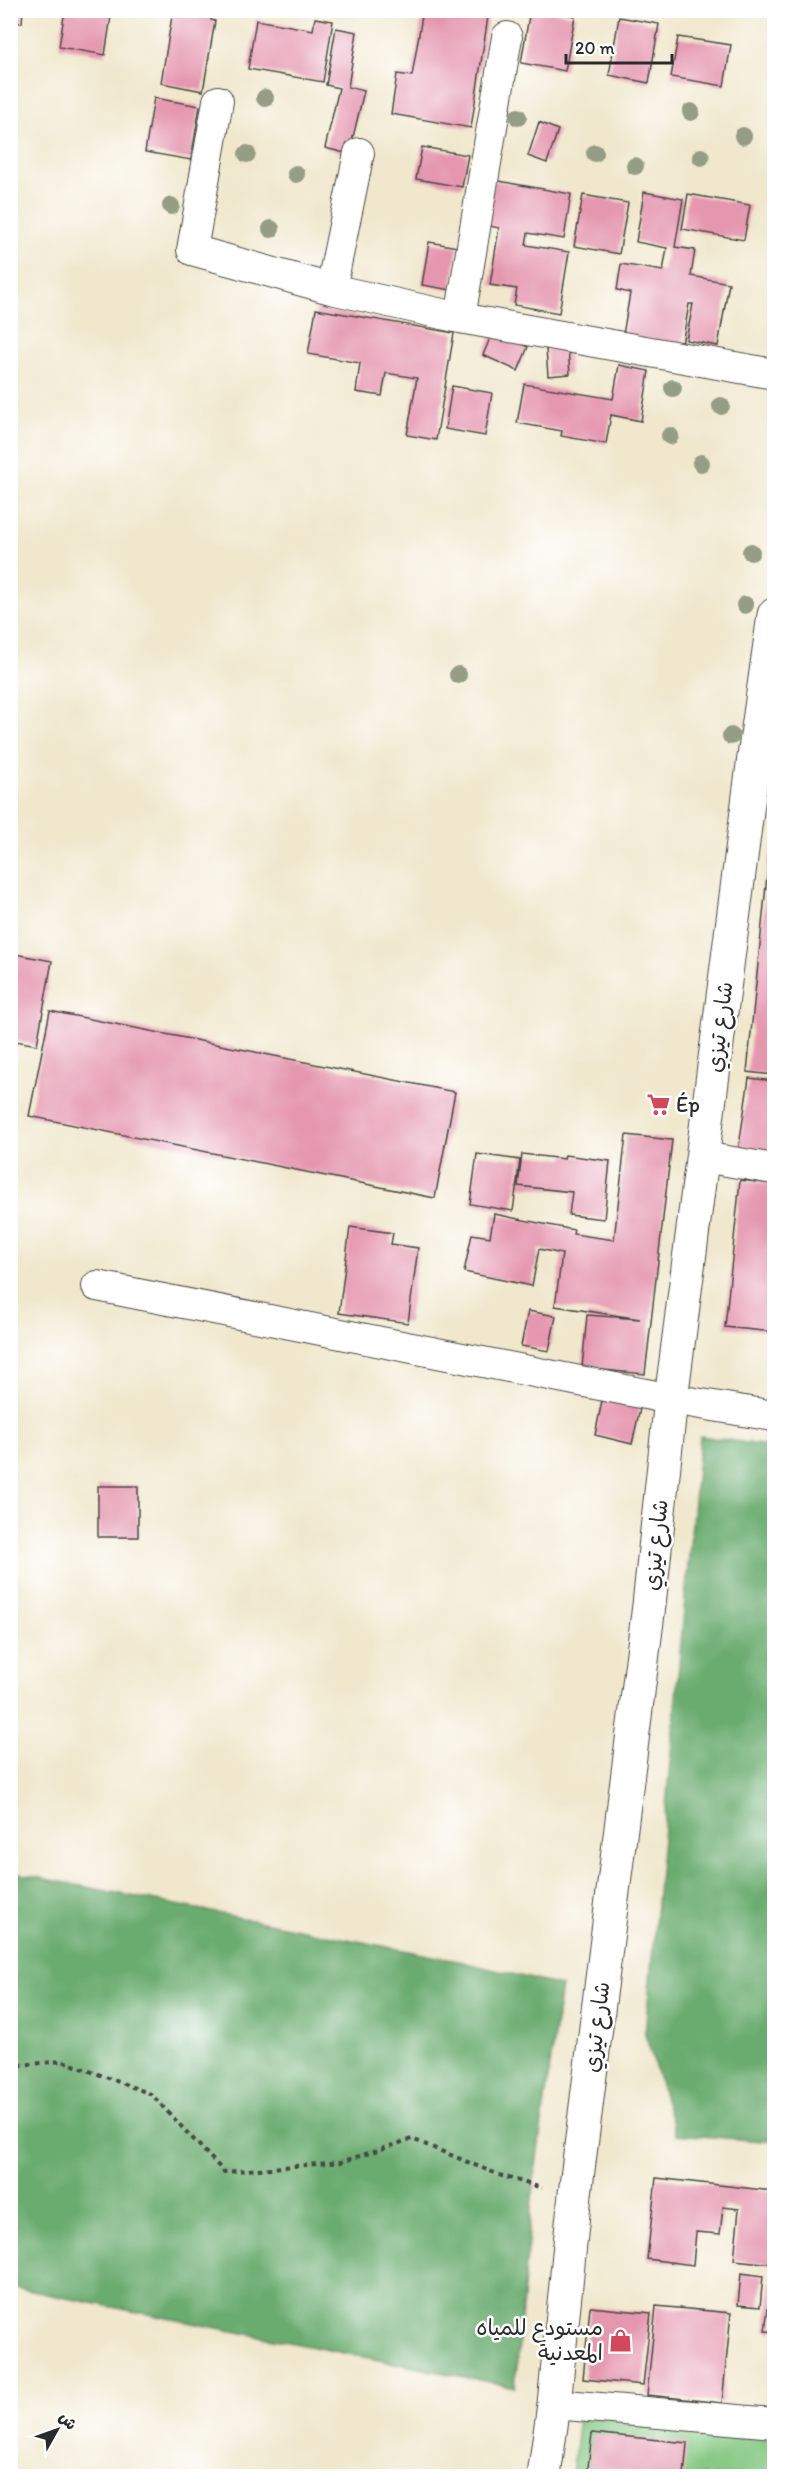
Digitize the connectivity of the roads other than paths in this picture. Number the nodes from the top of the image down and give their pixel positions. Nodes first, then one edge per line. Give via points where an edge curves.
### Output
1 (507, 37) dead end
2 (218, 101) dead end
3 (359, 153) dead end
4 (331, 289) junction
5 (460, 318) junction
6 (774, 374) edge
7 (774, 615) edge
8 (764, 759) edge
9 (703, 1157) junction
10 (774, 1169) edge
11 (97, 1286) dead end
12 (671, 1399) junction
13 (774, 1416) edge
14 (554, 2404) junction
15 (774, 2423) edge
16 (543, 2476) edge

1 - 5 street
2 - 4 street via 192,249
3 - 4 street
4 - 5 street
5 - 6 street
7 - 8 street, شارع تيزي
8 - 9 street, شارع تيزي
9 - 10 street
9 - 12 street, شارع تيزي
11 - 12 street
12 - 13 street
12 - 14 street, شارع تيزي via 575,2194
14 - 15 street
14 - 16 street, شارع تيزي

